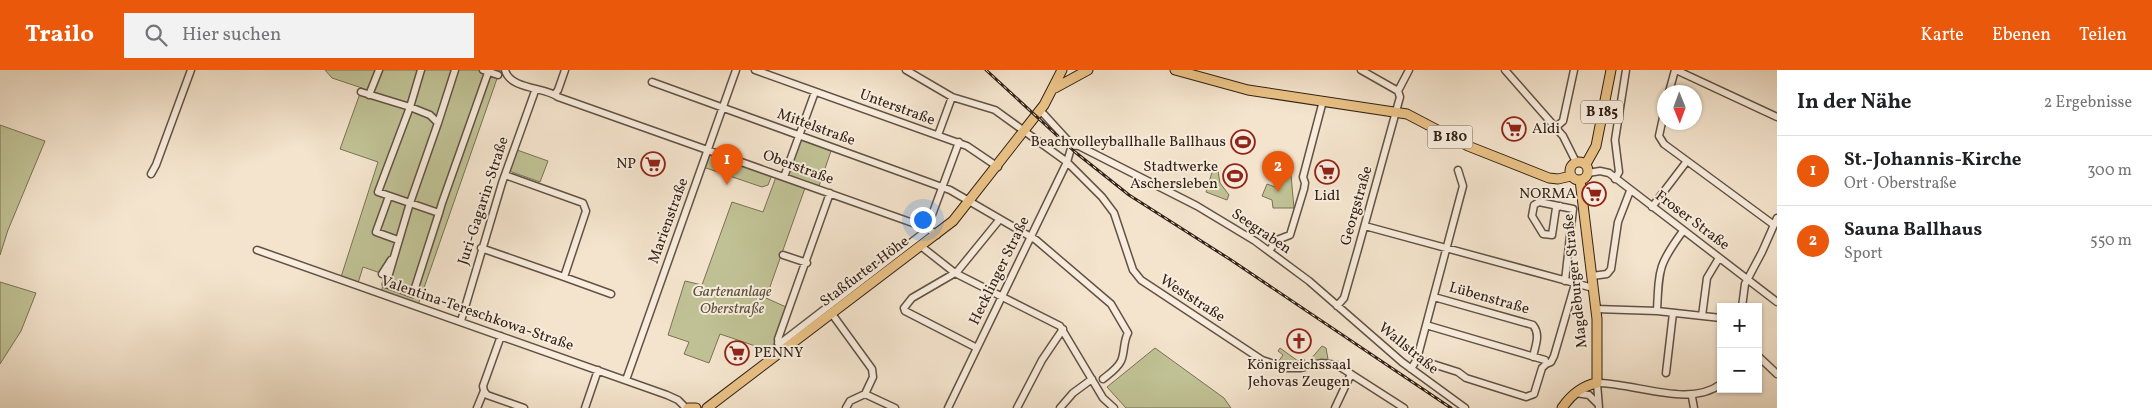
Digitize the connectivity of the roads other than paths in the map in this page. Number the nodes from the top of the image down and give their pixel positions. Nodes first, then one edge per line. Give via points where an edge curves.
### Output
1 (191, 70) edge
2 (379, 70) edge
3 (421, 70) edge
4 (455, 70) edge
5 (505, 70) edge
6 (564, 70) edge
7 (736, 70) edge
8 (755, 70) edge
9 (906, 70) edge
10 (1088, 70) edge
11 (1175, 70) edge
12 (1361, 70) edge
13 (1408, 70) edge
14 (1505, 70) edge
15 (1574, 70) edge
16 (1611, 70) edge
17 (1626, 70) edge
18 (1675, 70) edge
19 (487, 71) edge
20 (1062, 71) edge
21 (498, 75) dead end
22 (1070, 79) junction
23 (652, 82) dead end
24 (1672, 85) edge
25 (1054, 88) junction
26 (535, 91) junction
27 (1398, 91) junction
28 (360, 92) dead end
29 (815, 92) junction
30 (555, 94) junction
31 (369, 95) junction
32 (952, 96) junction
33 (1323, 101) junction
34 (410, 107) junction
35 (723, 107) junction
36 (1040, 110) junction
37 (1397, 112) junction
38 (1777, 117) edge
39 (438, 123) junction
40 (1556, 128) junction
41 (1024, 130) junction
42 (1661, 130) edge
43 (938, 135) junction
44 (799, 136) junction
45 (959, 142) junction
46 (1072, 145) junction
47 (708, 150) junction
48 (1687, 161) junction
49 (1067, 162) junction
50 (1576, 162) junction
51 (998, 166) junction
52 (1587, 169) junction
53 (1458, 170) dead end
54 (151, 174) dead end
55 (505, 175) junction
56 (784, 176) junction
57 (1576, 178) junction
58 (1615, 179) junction
59 (943, 187) junction
60 (1630, 190) junction
61 (830, 193) junction
62 (389, 196) junction
63 (410, 202) junction
64 (970, 202) junction
65 (1560, 206) junction
66 (1652, 207) junction
67 (439, 213) junction
68 (1777, 218) edge
69 (1000, 219) junction
70 (1774, 225) junction
71 (1365, 226) junction
72 (927, 228) junction
73 (1683, 231) junction
74 (937, 235) junction
75 (1031, 236) junction
76 (398, 240) junction
77 (922, 246) junction
78 (482, 248) junction
79 (256, 250) dead end
80 (1269, 250) junction
81 (1446, 250) junction
82 (783, 255) dead end
83 (393, 258) junction
84 (1719, 258) junction
85 (807, 263) junction
86 (955, 273) junction
87 (382, 274) dead end
88 (1592, 276) junction
89 (564, 278) junction
90 (1747, 279) junction
91 (1565, 282) junction
92 (1575, 284) junction
93 (1594, 288) junction
94 (611, 294) dead end
95 (1002, 296) junction
96 (1434, 297) junction
97 (1777, 302) edge
98 (1743, 303) edge
99 (1337, 306) junction
100 (1596, 309) junction
101 (1657, 311) junction
102 (1673, 313) junction
103 (832, 314) junction
104 (1702, 316) junction
105 (1717, 318) edge
106 (462, 321) junction
107 (1426, 325) junction
108 (1063, 329) junction
109 (501, 336) junction
110 (778, 344) junction
111 (977, 348) junction
112 (782, 353) junction
113 (1533, 357) junction
114 (1417, 359) junction
115 (1762, 360) edge
116 (1546, 364) junction
117 (1411, 369) junction
118 (598, 370) junction
119 (1666, 373) dead end
120 (1351, 374) junction
121 (1777, 374) edge
122 (1092, 379) junction
123 (1103, 379) dead end
124 (626, 380) junction
125 (1598, 383) junction
126 (1717, 387) edge
127 (484, 391) junction
128 (1575, 393) junction
129 (866, 394) junction
130 (1692, 397) junction
131 (1598, 406) edge
132 (477, 408) edge
133 (524, 408) edge
134 (585, 408) edge
135 (687, 408) edge
136 (696, 408) edge
137 (707, 408) edge
138 (846, 408) edge
139 (895, 408) edge
140 (948, 408) edge
141 (1017, 408) edge
142 (1060, 408) edge
143 (1114, 408) edge
144 (1335, 408) edge
145 (1404, 408) edge
146 (1465, 408) edge
147 (1562, 408) edge
148 (1694, 408) edge

1 - 54 street
2 - 31 street
3 - 34 street
4 - 39 street
5 - 26 street, Oberstraße via 510,80
6 - 30 street
7 - 35 street, Marienstraße
8 - 29 street, Unterstraße
9 - 32 street, Weststraße
10 - 22 main road
11 - 33 main road, B 180 via 1243,89
12 - 27 street
13 - 27 street
14 - 40 street
15 - 40 street via 1563,121
16 - 52 main road, B 185 via 1596,146
17 - 58 street via 1615,140 1619,172
18 - 24 street
18 - 38 street
19 - 21 street
19 - 67 street
20 - 22 main road via 1063,76
20 - 25 main road, Staßfurter Höhe
22 - 25 main road
23 - 35 street, Mittelstraße
25 - 36 main road, Staßfurter Höhe
26 - 30 street, Oberstraße
26 - 55 street, Juri-Gagarin-Straße
27 - 37 street, Georgstraße
28 - 31 street
29 - 43 street, Unterstraße
29 - 44 street
30 - 47 street, Oberstraße
31 - 34 street
32 - 41 street, Weststraße via 995,110
32 - 43 street
33 - 37 main road, B 180
33 - 80 street via 1290,236 1277,240
34 - 39 street via 430,115
34 - 62 street via 378,192
35 - 44 street, Mittelstraße
35 - 47 street, Marienstraße
36 - 41 main road, Staßfurter Höhe
36 - 46 street, Seegraben
37 - 57 main road, B 180 via 1414,117 1468,146 1549,178
37 - 71 street, Georgstraße
39 - 63 street
40 - 50 street
41 - 49 street, Weststraße
41 - 51 main road, Staßfurter Höhe
42 - 48 street via 1660,139
43 - 45 street, Unterstraße
44 - 56 street
44 - 59 street, Mittelstraße
45 - 51 street, Unterstraße
45 - 59 street
46 - 49 street, Hecklinger Straße
46 - 80 street, Seegraben via 1197,206
47 - 56 street, Oberstraße
47 - 124 street, Marienstraße
48 - 66 street
48 - 70 street
49 - 75 street, Hecklinger Straße
49 - 120 street, Weststraße via 1114,213 1133,270 1141,280 1273,364 1296,368 1337,365
50 - 52 main road via 1581,162
50 - 57 main road via 1570,168
51 - 64 main road, Staßfurter Höhe
52 - 57 main road via 1585,178
52 - 58 street, Froser Straße via 1603,171
53 - 81 street, Lübenstraße via 1463,186
55 - 78 street, Juri-Gagarin-Straße
55 - 89 street via 583,203 586,211
56 - 61 street, Oberstraße
57 - 88 main road, Magdeburger Straße
58 - 60 street, Froser Straße
59 - 64 street, Mittelstraße
59 - 72 street
60 - 66 street, Froser Straße
60 - 88 street via 1618,222 1611,269 1607,274
61 - 72 street, Oberstraße
61 - 85 street
62 - 63 street
62 - 76 street via 376,232
63 - 67 street
63 - 76 street
64 - 69 street, Mittelstraße
64 - 74 main road, Staßfurter Höhe
65 - 65 street via 1539,202 1534,205 1533,219 1543,234 1552,235 1556,208
65 - 91 street via 1573,209
66 - 73 street, Froser Straße
67 - 83 street via 413,294 386,284
68 - 70 street
69 - 75 street, Mittelstraße
69 - 86 street
70 - 90 street
71 - 81 street
71 - 99 street, Georgstraße via 1344,298
72 - 74 street, Oberstraße
72 - 110 street, Staßfurter Höhe
73 - 84 street, Froser Straße
73 - 101 street via 1660,267
74 - 77 main road, Staßfurter Höhe
75 - 95 street, Hecklinger Straße
75 - 123 street, Mittelstraße via 1111,304 1128,333 1121,361
76 - 83 street
77 - 86 street
77 - 103 main road, Staßfurter Höhe
78 - 89 street
78 - 106 street, Juri-Gagarin-Straße
79 - 106 street, Valentina-Tereschkowa-Straße
80 - 99 street, Seegraben
81 - 91 street
81 - 96 street, Lübenstraße
82 - 85 street
83 - 87 street
84 - 90 street, Froser Straße
84 - 104 street via 1707,278
85 - 110 street
86 - 95 street
86 - 111 street via 912,298 904,308
88 - 93 main road, Magdeburger Straße
89 - 94 street
90 - 97 street, Froser Straße
90 - 98 street
91 - 92 street
92 - 93 street
92 - 116 street, Wallstraße via 1554,356
93 - 100 main road, Magdeburger Straße
95 - 108 street
95 - 111 street, Hecklinger Straße
96 - 107 street, Lübenstraße
96 - 113 street, Lübenstraße via 1534,325 1537,338
99 - 117 street, Wallstraße
100 - 101 street
100 - 125 main road, Magdeburger Straße
101 - 102 street
102 - 104 street
102 - 119 street
103 - 112 main road, Staßfurter Höhe
103 - 129 street via 872,370 873,377
104 - 105 street
106 - 109 street, Valentina-Tereschkowa-Straße
107 - 113 street
107 - 114 street, Lübenstraße
108 - 122 street
108 - 141 street via 1042,360
109 - 118 street, Valentina-Tereschkowa-Straße
109 - 127 street
110 - 112 street
111 - 140 street, Hecklinger Straße
112 - 137 main road, Staßfurter Höhe
113 - 116 street via 1545,360
114 - 116 street, Wallstraße via 1526,397 1534,394
114 - 117 street, Lübenstraße
115 - 121 street
117 - 146 street, Wallstraße
118 - 124 street, Valentina-Tereschkowa-Straße
118 - 134 street
120 - 144 street
120 - 145 street, Weststraße
122 - 142 street
122 - 143 street via 1103,398
124 - 135 street, Valentina-Tereschkowa-Straße via 673,397
125 - 128 main road
125 - 130 street
125 - 131 street, Magdeburger Straße
126 - 130 street via 1705,395
127 - 132 street
127 - 133 street via 487,395
128 - 131 street via 1589,395
128 - 147 main road
129 - 138 street via 850,401
129 - 139 street
130 - 148 street
135 - 136 main road

